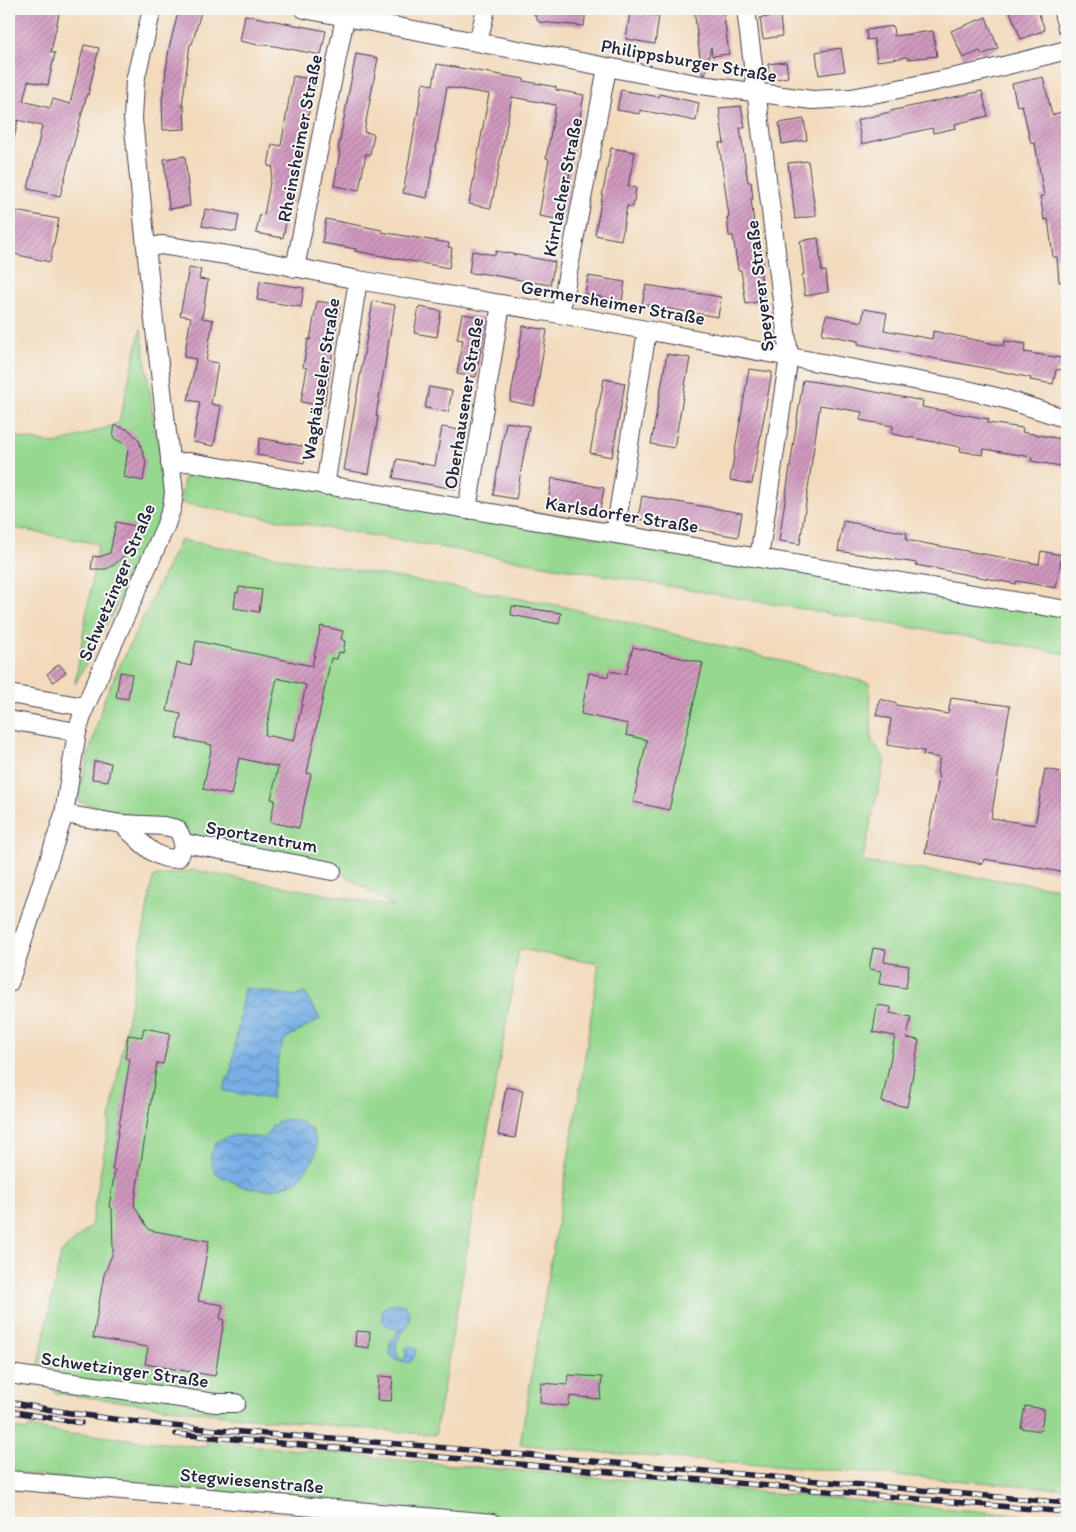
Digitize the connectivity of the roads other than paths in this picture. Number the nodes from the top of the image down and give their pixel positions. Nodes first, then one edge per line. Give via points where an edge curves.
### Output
1 (152, 9) edge
2 (304, 9) edge
3 (486, 9) edge
4 (746, 9) edge
5 (1062, 9) edge
6 (345, 17) junction
7 (1067, 27) edge
8 (478, 42) junction
9 (1067, 50) edge
10 (607, 68) junction
11 (756, 94) junction
12 (147, 248) junction
13 (295, 268) junction
14 (358, 280) junction
15 (501, 304) junction
16 (560, 314) junction
17 (647, 330) junction
18 (789, 356) junction
19 (1067, 419) edge
20 (170, 463) junction
21 (325, 486) junction
22 (467, 510) junction
23 (615, 533) junction
24 (759, 558) junction
25 (1067, 610) edge
26 (9, 694) edge
27 (85, 707) junction
28 (9, 720) edge
29 (77, 732) junction
30 (64, 814) junction
31 (122, 824) junction
32 (184, 844) junction
33 (332, 870) dead end
34 (9, 982) edge
35 (9, 1374) edge
36 (236, 1403) dead end
37 (9, 1480) edge
38 (440, 1521) edge
39 (492, 1523) edge

1 - 12 street, Schwetzinger Straße via 135,81 133,119
2 - 6 street, Philippsburger Straße
3 - 8 street
4 - 11 street, Speyerer Straße
5 - 7 street
6 - 8 street, Philippsburger Straße
6 - 13 street, Rheinsheimer Straße
8 - 10 street, Philippsburger Straße
9 - 11 street, Philippsburger Straße via 851,98 812,100
10 - 11 street, Philippsburger Straße
10 - 16 street, Kirrlacher Straße
11 - 18 street, Speyerer Straße
12 - 13 street, Germersheimer Straße via 161,245
12 - 20 street, Schwetzinger Straße
13 - 14 street, Germersheimer Straße
14 - 15 street, Germersheimer Straße
14 - 21 street, Waghäuseler Straße
15 - 16 street, Germersheimer Straße
15 - 22 street, Oberhausener Straße
16 - 17 street, Germersheimer Straße
17 - 18 street, Germersheimer Straße
17 - 23 street
18 - 19 street, Germersheimer Straße via 968,390
18 - 24 street, Speyerer Straße
20 - 21 street, Karlsdorfer Straße via 189,462
20 - 27 street, Schwetzinger Straße via 174,493 172,507
21 - 22 street, Karlsdorfer Straße
22 - 23 street, Karlsdorfer Straße
23 - 24 street, Karlsdorfer Straße
24 - 25 street, Karlsdorfer Straße
26 - 27 street
27 - 29 street, Schwetzinger Straße
28 - 29 street
29 - 30 street, Schwetzinger Straße
30 - 31 street, Sportzentrum
30 - 34 street, Schwetzinger Straße
31 - 32 street, Sportzentrum via 177,829
31 - 32 street, Sportzentrum via 157,856 169,860 178,858
32 - 33 street, Sportzentrum
35 - 36 street, Schwetzinger Straße via 216,1403
37 - 38 street, Stegwiesenstraße
38 - 39 street, Stegwiesenstraße

